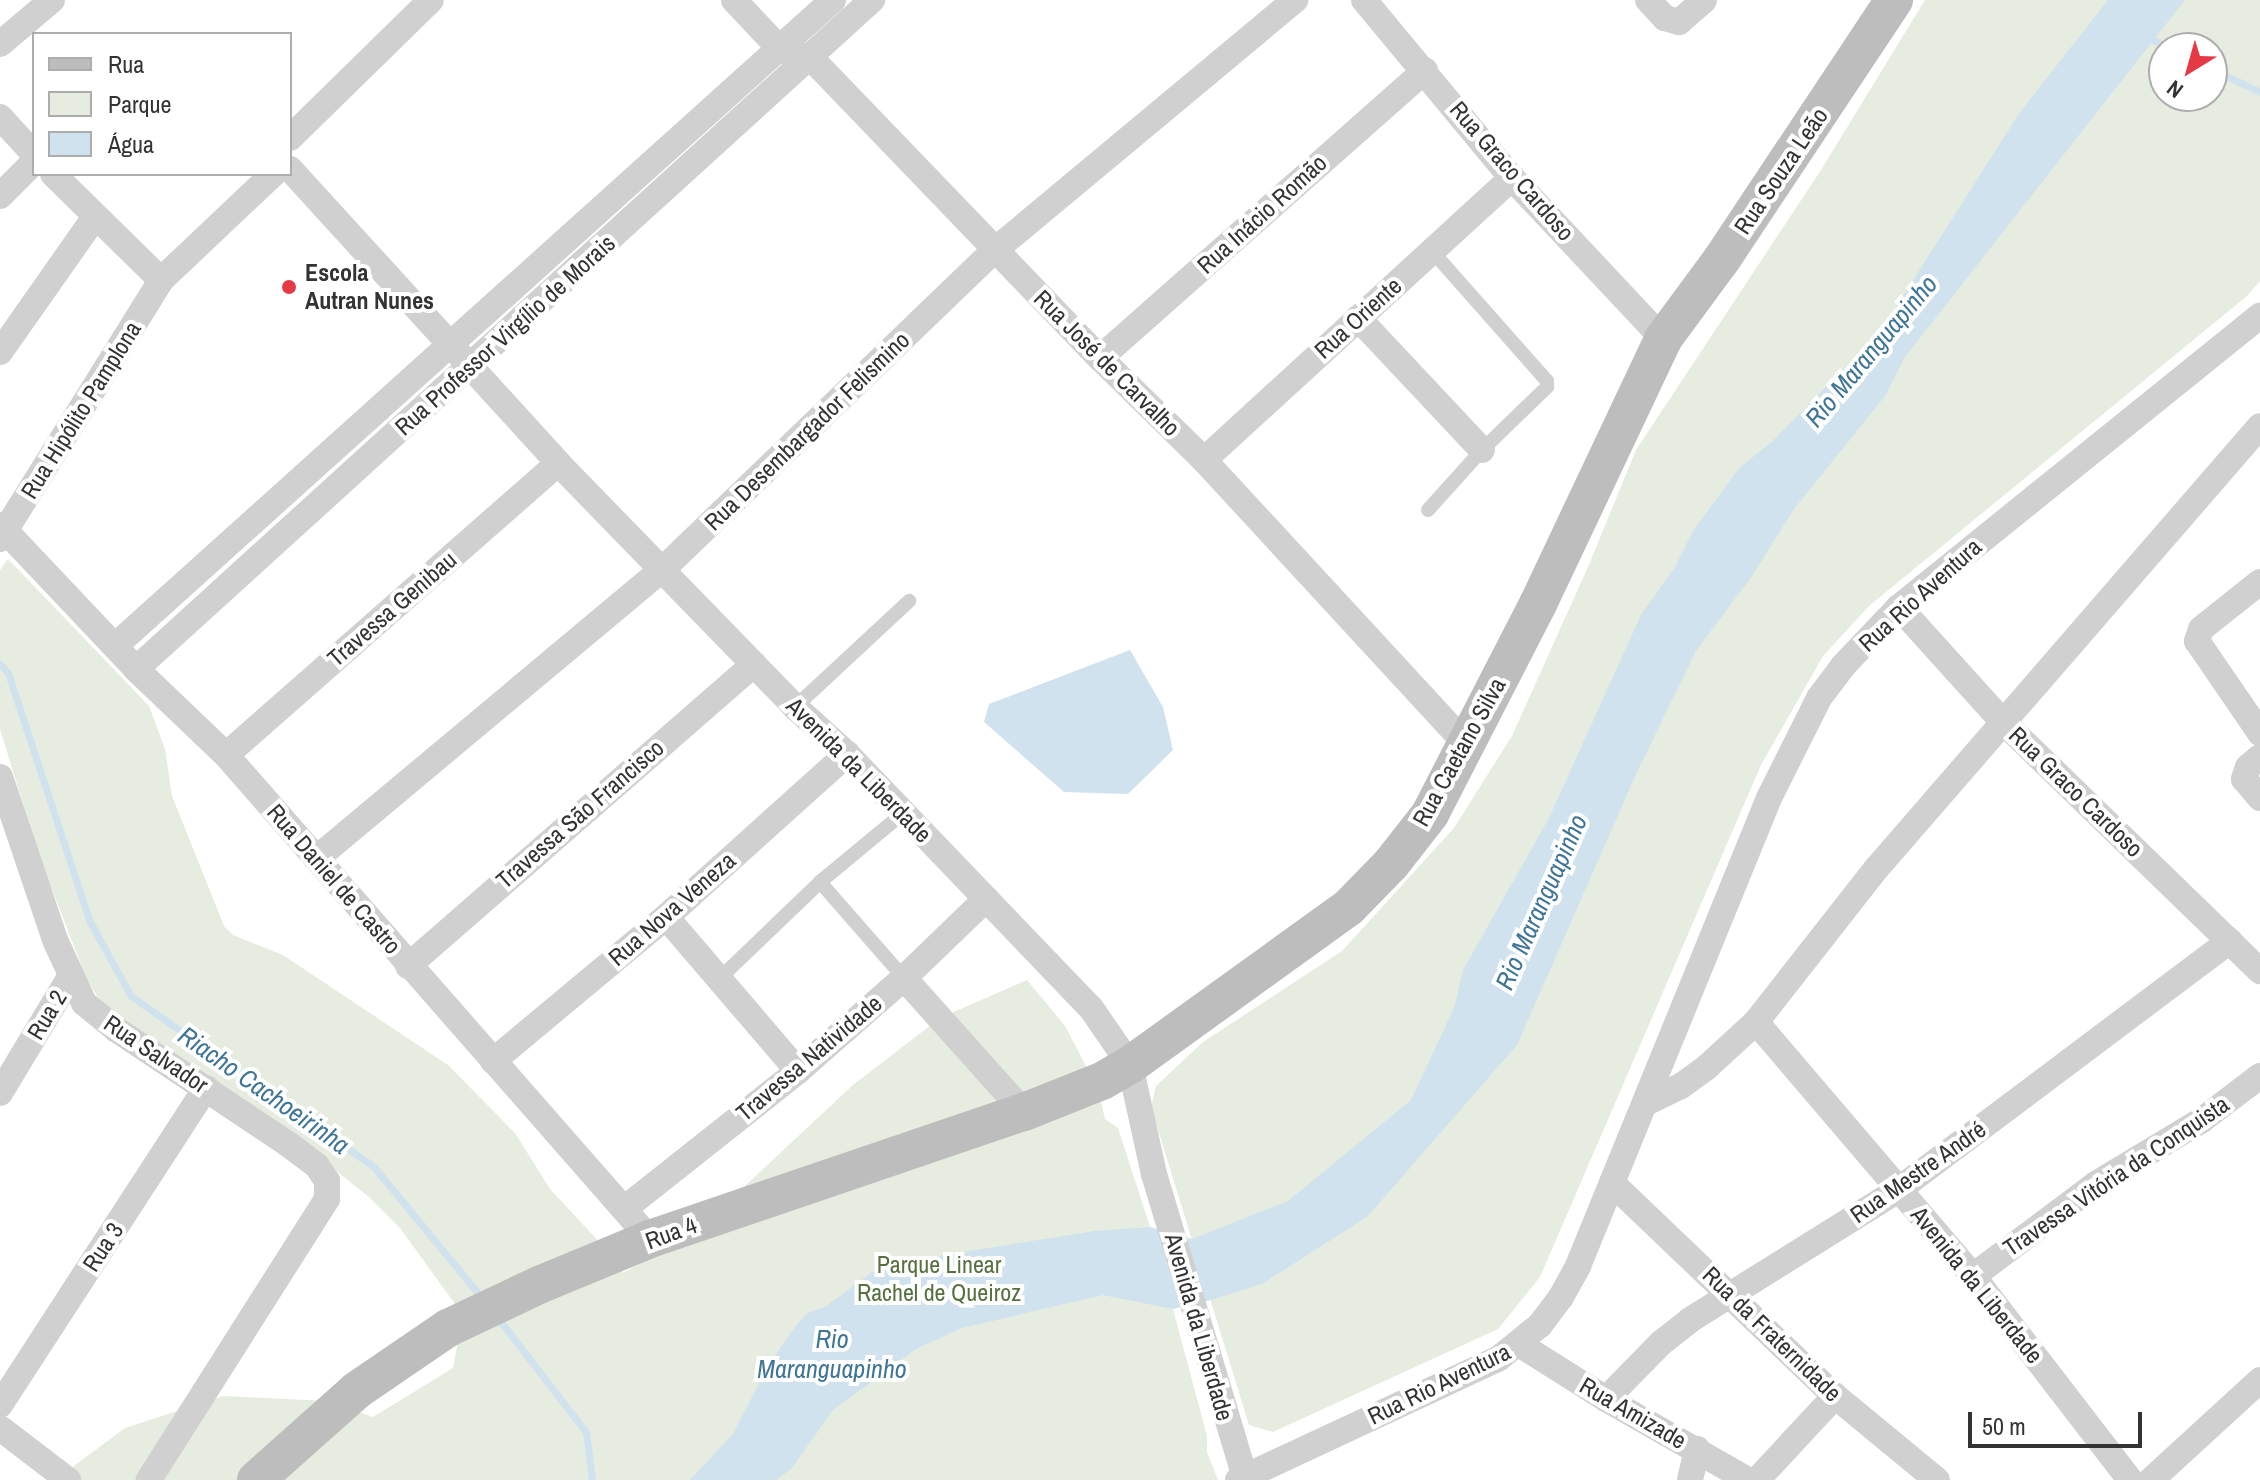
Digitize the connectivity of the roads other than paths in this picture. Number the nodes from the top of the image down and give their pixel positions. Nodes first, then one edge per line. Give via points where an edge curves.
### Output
1 (52, 0) edge
2 (431, 0) edge
3 (734, 0) edge
4 (833, 0) edge
5 (872, 0) edge
6 (1295, 0) edge
7 (1364, 0) edge
8 (1648, 0) edge
9 (1704, 0) edge
10 (1894, 0) edge
11 (0, 44) edge
12 (781, 50) junction
13 (811, 58) junction
14 (1425, 70) junction
15 (0, 117) edge
16 (292, 136) edge
17 (32, 152) edge
18 (32, 164) edge
19 (292, 171) edge
20 (55, 176) edge
21 (271, 176) edge
22 (1512, 178) junction
23 (0, 196) edge
24 (603, 209) junction
25 (95, 217) junction
26 (621, 230) junction
27 (995, 250) junction
28 (1432, 251) junction
29 (161, 280) junction
30 (2260, 316) edge
31 (1358, 318) junction
32 (1663, 339) junction
33 (452, 344) junction
34 (0, 352) edge
35 (1100, 358) junction
36 (469, 368) junction
37 (2260, 426) edge
38 (1482, 450) junction
39 (1204, 460) junction
40 (558, 463) junction
41 (1428, 510) dead end
42 (2, 531) edge
43 (662, 570) junction
44 (2260, 582) edge
45 (909, 601) dead end
46 (1899, 607) junction
47 (115, 646) junction
48 (754, 664) junction
49 (136, 669) junction
50 (795, 707) junction
51 (2003, 722) junction
52 (2260, 733) edge
53 (1466, 744) junction
54 (847, 754) junction
55 (226, 755) junction
56 (2260, 757) edge
57 (2, 789) edge
58 (2260, 798) edge
59 (903, 813) junction
60 (317, 858) junction
61 (820, 882) junction
62 (986, 899) junction
63 (666, 917) junction
64 (2230, 941) junction
65 (2257, 961) edge
66 (408, 966) junction
67 (70, 977) junction
68 (904, 978) junction
69 (719, 979) junction
70 (1756, 1022) junction
71 (493, 1061) junction
72 (1130, 1065) junction
73 (798, 1071) junction
74 (2260, 1076) edge
75 (206, 1088) junction
76 (0, 1093) edge
77 (1648, 1102) junction
78 (1024, 1112) junction
79 (1612, 1183) junction
80 (1898, 1190) junction
81 (624, 1209) junction
82 (650, 1239) junction
83 (1973, 1276) junction
84 (1731, 1294) junction
85 (1519, 1344) junction
86 (2260, 1380) edge
87 (1835, 1396) junction
88 (1606, 1399) junction
89 (0, 1405) edge
90 (0, 1428) edge
91 (1697, 1449) junction
92 (1242, 1479) edge
93 (68, 1480) edge
94 (149, 1480) edge
95 (256, 1480) edge
96 (1690, 1480) edge
97 (1748, 1480) edge
98 (1757, 1480) edge
99 (1937, 1480) edge
100 (2130, 1480) edge
101 (2151, 1480) edge

1 - 11 street
2 - 16 street
3 - 12 street
4 - 12 street, Rua Professor Virgílio de Morais
5 - 13 street, Rua Professor Virgílio de Morais
6 - 27 street, Rua Desembargador Felismino
7 - 14 street, Rua Graco Cardoso
8 - 9 street via 1665,18 1679,22
10 - 32 main road, Rua Souza Leão
12 - 13 street
12 - 24 street, Rua Professor Virgílio de Morais
13 - 26 street, Rua Professor Virgílio de Morais
13 - 27 street, Rua José de Carvalho
14 - 22 street, Rua Graco Cardoso
14 - 35 street, Rua Inácio Romão
15 - 17 street
18 - 23 street
19 - 33 street, Avenida da Liberdade
20 - 25 street
21 - 29 street, Rua Hipólito Pamplona
22 - 28 street, Rua Oriente
22 - 32 street, Rua Graco Cardoso
24 - 26 street
24 - 33 street, Rua Professor Virgílio de Morais
25 - 29 street
25 - 34 street
26 - 36 street, Rua Professor Virgílio de Morais
27 - 35 street, Rua José de Carvalho
27 - 43 street, Rua Desembargador Felismino
28 - 31 street, Rua Oriente
28 - 38 lane via 1547,381 1542,393
29 - 42 street, Rua Hipólito Pamplona
30 - 46 street, Rua Rio Aventura
31 - 38 street
31 - 39 street, Rua Oriente
32 - 53 main road, Rua Caetano Silva
33 - 36 street, Avenida da Liberdade
33 - 47 street, Rua Professor Virgílio de Morais
35 - 39 street, Rua José de Carvalho
36 - 40 street, Avenida da Liberdade
36 - 49 street, Rua Professor Virgílio de Morais
37 - 51 street
38 - 41 lane
39 - 53 street, Rua José de Carvalho
40 - 43 street, Avenida da Liberdade
40 - 55 street, Travessa Genibau
42 - 47 street, Rua Daniel de Castro
43 - 48 street, Avenida da Liberdade
43 - 60 street, Rua Desembargador Felismino
44 - 52 street via 2201,629 2198,646
45 - 50 lane
46 - 51 street, Rua Graco Cardoso
46 - 77 street, Rua Rio Aventura via 1843,666 1801,730
47 - 49 street, Rua Daniel de Castro
48 - 50 street, Avenida da Liberdade
48 - 66 street, Travessa São Francisco
49 - 55 street, Rua Daniel de Castro
50 - 54 street, Avenida da Liberdade
51 - 64 street, Rua Graco Cardoso
51 - 70 street via 1876,869
53 - 72 main road, Rua Caetano Silva via 1430,814 1349,907
54 - 59 street, Avenida da Liberdade
54 - 63 street, Rua Nova Veneza
55 - 60 street, Rua Daniel de Castro
56 - 58 street via 2244,779
57 - 67 street, Rua Salvador
59 - 61 lane
59 - 62 street, Avenida da Liberdade
60 - 66 street, Rua Daniel de Castro
61 - 68 lane
61 - 69 lane
62 - 68 street, Travessa Natividade
62 - 72 street, Avenida da Liberdade via 1091,1008
63 - 69 street
63 - 71 street, Rua Nova Veneza
64 - 65 street, Rua Graco Cardoso
64 - 80 street, Rua Mestre André
66 - 71 street, Rua Daniel de Castro
67 - 75 street, Rua Salvador via 84,1003 100,1018
67 - 76 street, Rua 2
68 - 73 street, Travessa Natividade
68 - 78 street
69 - 73 street
70 - 77 street via 1707,1067
70 - 80 street, Avenida da Liberdade
71 - 81 street, Rua Daniel de Castro
72 - 78 main road, Rua 4
72 - 92 street, Avenida da Liberdade via 1154,1174
73 - 81 street, Travessa Natividade
74 - 83 street, Travessa Vitória da Conquista via 2202,1120 2096,1184
75 - 89 street, Rua 3
75 - 94 street, Rua Salvador via 317,1166 327,1181 327,1199
77 - 79 street, Rua Rio Aventura
78 - 82 main road, Rua 4
79 - 84 street, Rua da Fraternidade
79 - 85 street, Rua Rio Aventura via 1561,1297
80 - 83 street, Avenida da Liberdade
80 - 84 street, Rua Mestre André
81 - 82 street, Rua Daniel de Castro
82 - 95 main road, Rua 4 via 448,1328 348,1398
83 - 100 street, Avenida da Liberdade
84 - 87 street, Rua da Fraternidade
84 - 88 street, Rua Mestre André via 1661,1343
85 - 88 street, Rua Amizade
85 - 92 street, Rua Rio Aventura via 1498,1359
86 - 101 street
87 - 98 street
87 - 99 street, Rua da Fraternidade
88 - 91 street, Rua Amizade
90 - 93 street
91 - 96 street
91 - 97 street, Rua Amizade

